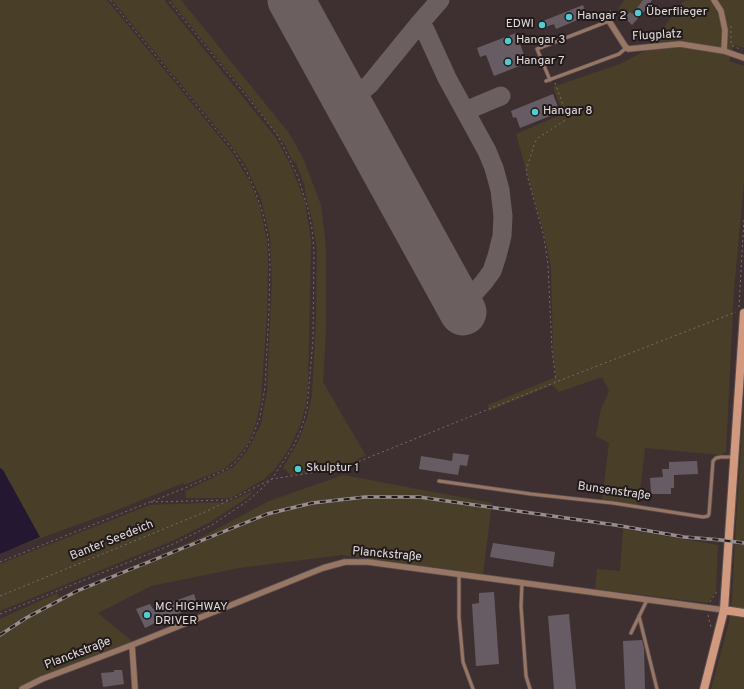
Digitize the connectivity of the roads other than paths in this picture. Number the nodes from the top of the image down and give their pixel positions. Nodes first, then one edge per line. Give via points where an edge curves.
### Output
1 (714, 0) edge
2 (609, 21) joint
3 (626, 48) junction
4 (725, 48) junction
5 (744, 58) edge
6 (552, 79) junction
7 (546, 81) dead end
8 (741, 312) edge
9 (741, 395) edge
10 (735, 458) junction
11 (439, 481) dead end
12 (459, 575) junction
13 (522, 583) junction
14 (647, 600) junction
15 (724, 610) junction
16 (744, 613) edge
17 (639, 616) junction
18 (631, 633) dead end
19 (132, 644) junction
20 (22, 689) edge
21 (135, 689) edge
22 (473, 689) edge
23 (530, 689) edge
24 (657, 689) edge
25 (704, 689) edge

1 - 4 street via 721,12
2 - 3 street, Flugplatz
2 - 6 lane via 537,48
3 - 4 street, Flugplatz via 630,50 680,44
3 - 6 lane via 619,54
4 - 5 street, Flugplatz
6 - 7 lane
8 - 9 street
9 - 10 street
10 - 11 lane, Bunsenstraße via 721,457 713,461 709,514 703,517
10 - 15 street
12 - 13 street, Planckstraße
12 - 19 street, Planckstraße via 368,562 336,564
12 - 22 lane via 463,662
13 - 14 street, Planckstraße
13 - 23 lane via 526,676
14 - 15 street, Planckstraße
14 - 17 lane
15 - 16 street
15 - 25 street
17 - 18 lane
17 - 24 lane
19 - 20 street, Planckstraße
19 - 21 street

